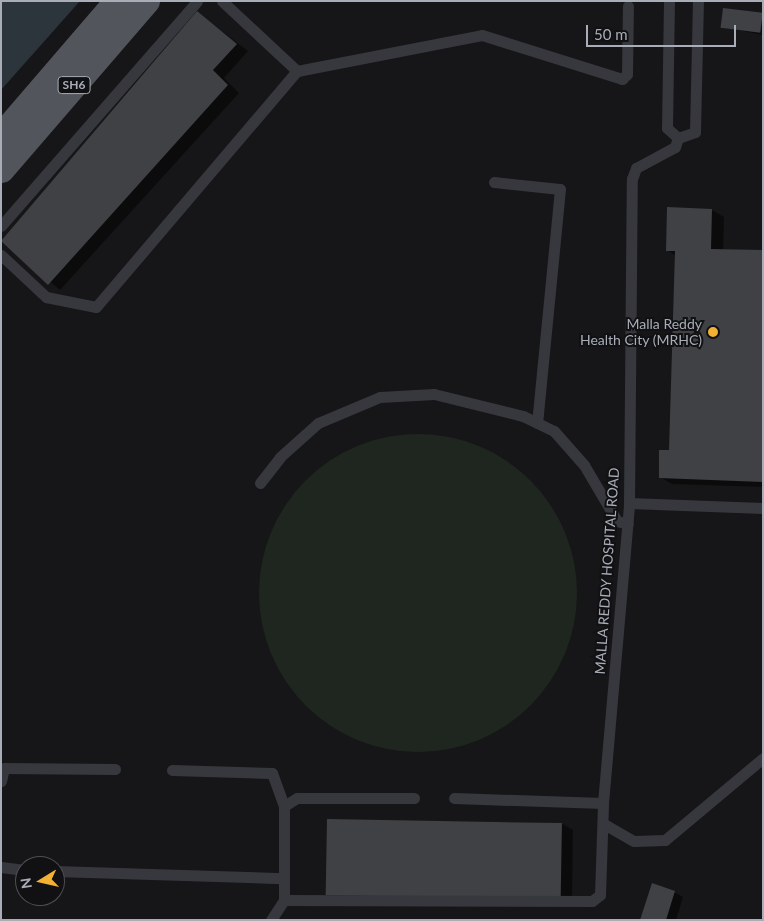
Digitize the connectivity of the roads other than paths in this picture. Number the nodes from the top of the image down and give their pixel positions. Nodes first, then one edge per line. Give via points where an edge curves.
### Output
1 (119, 1) edge
2 (146, 1) edge
3 (197, 1) edge
4 (222, 1) edge
5 (669, 1) edge
6 (698, 1) edge
7 (628, 6) dead end
8 (297, 71) junction
9 (1, 138) edge
10 (678, 138) junction
11 (1, 169) edge
12 (494, 182) dead end
13 (1, 226) edge
14 (1, 255) edge
15 (537, 423) junction
16 (260, 483) dead end
17 (629, 503) junction
18 (763, 508) edge
19 (628, 524) junction
20 (763, 758) edge
21 (114, 770) dead end
22 (172, 770) dead end
23 (1, 781) edge
24 (414, 798) dead end
25 (454, 798) dead end
26 (603, 802) junction
27 (284, 806) junction
28 (604, 824) junction
29 (1, 867) edge
30 (15, 869) edge
31 (65, 871) edge
32 (282, 878) junction
33 (284, 900) junction
34 (271, 920) edge

1 - 9 main road, SH6
2 - 11 main road, SH6
3 - 13 lane
4 - 8 lane
5 - 10 lane via 667,128
6 - 10 lane via 695,132
7 - 8 lane via 627,74 622,79 482,34
8 - 14 lane via 96,307 46,297
10 - 17 lane, MALLA REDDY HOSPITAL ROAD via 668,153 636,168 632,178
12 - 15 lane via 560,189
15 - 16 lane via 434,394 380,397 318,423 280,457
15 - 19 lane via 554,431 584,465 617,521
17 - 18 lane
17 - 19 lane, MALLA REDDY HOSPITAL ROAD
19 - 26 lane, MALLA REDDY HOSPITAL ROAD
20 - 28 lane via 665,840 634,840
21 - 23 lane via 4,768
22 - 27 lane via 272,774
24 - 27 lane via 297,798
25 - 26 lane
26 - 28 lane, MALLA REDDY HOSPITAL ROAD
27 - 32 lane
28 - 33 lane, MALLA REDDY HOSPITAL ROAD via 600,895 592,901
29 - 30 lane
31 - 32 lane
32 - 33 lane
33 - 34 lane

